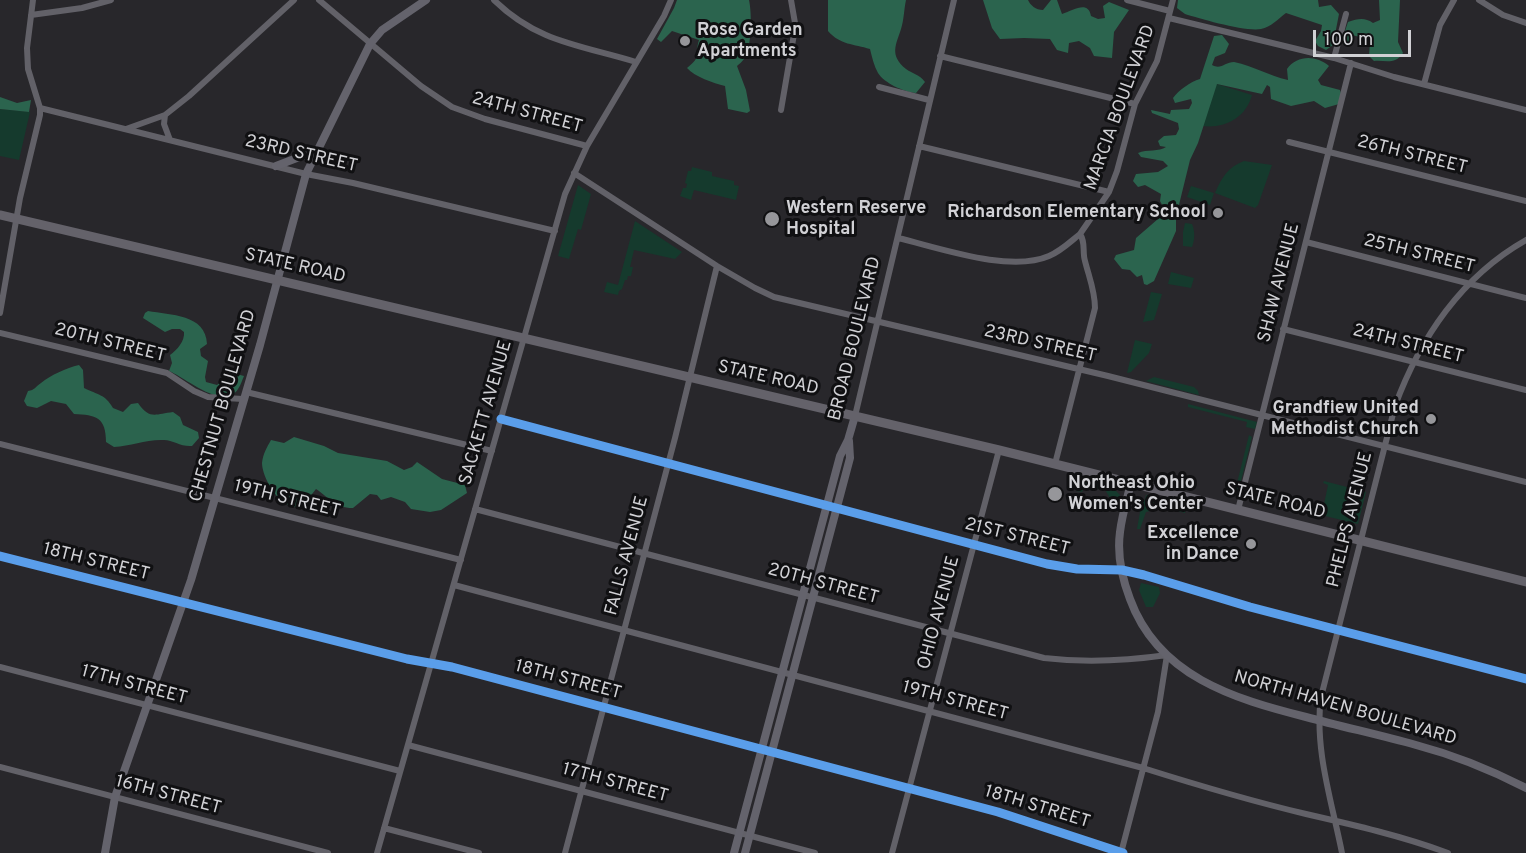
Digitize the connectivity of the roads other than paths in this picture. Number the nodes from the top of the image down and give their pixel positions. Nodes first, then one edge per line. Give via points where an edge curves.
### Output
1 (33, 0) edge
2 (111, 0) edge
3 (294, 0) edge
4 (319, 0) edge
5 (426, 0) edge
6 (494, 0) edge
7 (671, 0) edge
8 (791, 0) edge
9 (954, 0) edge
10 (1127, 0) edge
11 (1173, 0) edge
12 (1454, 0) edge
13 (1479, 0) edge
14 (1346, 14) dead end
15 (31, 15) junction
16 (1170, 15) junction
17 (1526, 23) edge
18 (370, 44) junction
19 (940, 56) junction
20 (1334, 58) junction
21 (636, 62) junction
22 (1351, 63) junction
23 (1424, 84) junction
24 (879, 87) dead end
25 (929, 100) junction
26 (1135, 104) junction
27 (40, 108) junction
28 (781, 110) dead end
29 (1526, 110) edge
30 (165, 115) junction
31 (125, 130) junction
32 (170, 140) junction
33 (1289, 142) dead end
34 (587, 146) junction
35 (919, 146) junction
36 (316, 151) junction
37 (1329, 151) junction
38 (276, 166) junction
39 (306, 174) junction
40 (574, 174) junction
41 (1109, 192) junction
42 (1526, 201) edge
43 (0, 215) edge
44 (16, 219) junction
45 (555, 231) junction
46 (1080, 234) junction
47 (898, 238) junction
48 (1526, 240) edge
49 (1306, 242) junction
50 (717, 266) junction
51 (278, 280) junction
52 (1471, 284) junction
53 (1526, 298) edge
54 (0, 313) edge
55 (878, 322) junction
56 (1284, 329) junction
57 (0, 333) edge
58 (524, 338) junction
59 (1413, 362) junction
60 (1079, 370) junction
61 (691, 378) junction
62 (1526, 390) edge
63 (245, 396) junction
64 (855, 416) junction
65 (1261, 416) junction
66 (501, 419) junction
67 (0, 444) edge
68 (1385, 447) junction
69 (999, 450) junction
70 (492, 451) junction
71 (668, 464) junction
72 (1055, 464) junction
73 (1526, 482) edge
74 (1131, 483) junction
75 (215, 498) junction
76 (832, 507) junction
77 (475, 509) junction
78 (1238, 510) junction
79 (1361, 541) junction
80 (974, 545) junction
81 (644, 553) junction
82 (0, 556) edge
83 (461, 560) junction
84 (1122, 570) junction
85 (1526, 582) edge
86 (453, 585) junction
87 (808, 596) junction
88 (184, 602) junction
89 (624, 630) junction
90 (1339, 630) junction
91 (950, 634) junction
92 (1167, 655) junction
93 (431, 663) junction
94 (0, 667) edge
95 (788, 673) junction
96 (1526, 679) edge
97 (147, 706) junction
98 (603, 707) junction
99 (930, 711) junction
100 (1318, 721) junction
101 (408, 745) junction
102 (767, 750) junction
103 (0, 767) edge
104 (1143, 768) junction
105 (400, 771) junction
106 (1526, 788) edge
107 (909, 789) junction
108 (581, 791) junction
109 (115, 797) junction
110 (1334, 820) junction
111 (384, 828) junction
112 (740, 833) junction
113 (749, 835) junction
114 (105, 853) edge
115 (328, 853) edge
116 (377, 853) edge
117 (479, 853) edge
118 (565, 853) edge
119 (734, 853) edge
120 (745, 853) edge
121 (815, 853) edge
122 (892, 853) edge
123 (1122, 853) edge
124 (1342, 853) edge
125 (1448, 853) edge

1 - 15 street
2 - 15 street
3 - 30 street
4 - 18 street, 24TH STREET
5 - 18 street, CHESTNUT BOULEVARD via 382,30
6 - 21 street via 516,20 544,35
7 - 21 street, SACKETT AVENUE
8 - 28 street via 795,23
9 - 19 street, BROAD BOULEVARD
10 - 16 street
11 - 16 street, MARCIA BOULEVARD
12 - 23 street via 1440,25
13 - 17 street
14 - 20 street
15 - 27 street via 28,69
16 - 20 street
16 - 26 street, MARCIA BOULEVARD via 1157,61
18 - 34 street, 24TH STREET via 438,99 462,112
18 - 36 street, CHESTNUT BOULEVARD
19 - 25 street, BROAD BOULEVARD
19 - 26 street
20 - 22 street
21 - 34 street, SACKETT AVENUE
22 - 23 street
22 - 37 street, SHAW AVENUE
23 - 29 street
24 - 25 street
25 - 35 street, BROAD BOULEVARD
26 - 41 street, MARCIA BOULEVARD
27 - 31 street, 23RD STREET
27 - 44 street
30 - 31 street
30 - 32 street
31 - 32 street, 23RD STREET
32 - 38 street, 23RD STREET
33 - 37 street, 26TH STREET
34 - 40 street, SACKETT AVENUE
35 - 41 street
35 - 47 street, BROAD BOULEVARD
36 - 38 street
36 - 39 street, CHESTNUT BOULEVARD
37 - 42 street, 26TH STREET
37 - 49 street, SHAW AVENUE
38 - 39 street, 23RD STREET
39 - 45 street, 23RD STREET
39 - 51 street, CHESTNUT BOULEVARD
40 - 45 street, SACKETT AVENUE
40 - 50 street, 23RD STREET
41 - 46 street, MARCIA BOULEVARD
43 - 44 main road, STATE ROAD
44 - 51 main road, STATE ROAD
44 - 54 street
45 - 58 street, SACKETT AVENUE
46 - 47 street via 1048,256 1021,263 1000,262
46 - 60 street via 1095,299
47 - 55 street, BROAD BOULEVARD
48 - 52 street, PHELPS AVENUE via 1492,263
49 - 52 street, 25TH STREET
49 - 56 street, SHAW AVENUE
50 - 55 street, 23RD STREET via 774,297
50 - 61 street, FALLS AVENUE
51 - 58 main road, STATE ROAD
51 - 63 street, CHESTNUT BOULEVARD
52 - 53 street, 25TH STREET
52 - 59 street, PHELPS AVENUE via 1440,318
55 - 60 street, 23RD STREET
55 - 64 street, BROAD BOULEVARD
56 - 59 street, 24TH STREET
56 - 65 street, SHAW AVENUE
57 - 63 street, 20TH STREET via 167,373 208,397
58 - 61 main road, STATE ROAD
58 - 66 street, SACKETT AVENUE
59 - 62 street, 24TH STREET
59 - 68 street, PHELPS AVENUE via 1395,406
60 - 65 street, 23RD STREET
60 - 72 street
61 - 64 main road, STATE ROAD
61 - 71 street, FALLS AVENUE
63 - 70 street, 20TH STREET
63 - 75 street, CHESTNUT BOULEVARD
64 - 69 main road, STATE ROAD
64 - 76 street, BROAD BOULEVARD via 848,440 850,458
65 - 68 street, 23RD STREET
65 - 78 street, SHAW AVENUE
66 - 70 street, SACKETT AVENUE
66 - 71 street, 21ST STREET
67 - 75 street, 19TH STREET
68 - 73 street, 23RD STREET
68 - 79 street, PHELPS AVENUE
69 - 72 main road, STATE ROAD
69 - 80 street, OHIO AVENUE
70 - 77 street, SACKETT AVENUE
71 - 76 street, 21ST STREET
71 - 81 street, FALLS AVENUE
72 - 74 main road, STATE ROAD
74 - 78 main road, STATE ROAD
74 - 84 street, NORTH HAVEN BOULEVARD via 1120,532
75 - 83 street, 19TH STREET
75 - 88 street, CHESTNUT BOULEVARD
76 - 80 street, 21ST STREET
76 - 87 street, BROAD BOULEVARD
77 - 81 street, 20TH STREET
77 - 83 street, SACKETT AVENUE
78 - 79 main road, STATE ROAD
79 - 85 main road, STATE ROAD
79 - 90 street, PHELPS AVENUE
80 - 84 street, 21ST STREET via 1057,566
80 - 91 street, OHIO AVENUE
81 - 87 street, 20TH STREET
81 - 89 street, FALLS AVENUE
82 - 88 street, 18TH STREET
83 - 86 street, SACKETT AVENUE
84 - 90 street, 21ST STREET
84 - 92 street, NORTH HAVEN BOULEVARD via 1141,622
86 - 89 street, 19TH STREET
86 - 93 street, SACKETT AVENUE
87 - 91 street, 20TH STREET
87 - 95 street, BROAD BOULEVARD
88 - 93 street, 18TH STREET
88 - 97 street, CHESTNUT BOULEVARD
89 - 95 street, 19TH STREET
89 - 98 street, FALLS AVENUE
90 - 96 street, 21ST STREET
90 - 100 street, PHELPS AVENUE
91 - 92 street, 20TH STREET via 1069,661 1116,662
91 - 99 street, OHIO AVENUE
92 - 100 street, NORTH HAVEN BOULEVARD via 1223,692
92 - 104 street via 1158,712
93 - 98 street, 18TH STREET
93 - 101 street, SACKETT AVENUE
94 - 97 street, 17TH STREET
95 - 99 street, 19TH STREET
95 - 102 street, BROAD BOULEVARD
97 - 105 street, 17TH STREET
97 - 109 street, CHESTNUT BOULEVARD
98 - 102 street, 18TH STREET
98 - 108 street, FALLS AVENUE
99 - 104 street, 19TH STREET
99 - 107 street, OHIO AVENUE
100 - 106 street, NORTH HAVEN BOULEVARD via 1441,753
100 - 110 street, PHELPS AVENUE
101 - 105 street, SACKETT AVENUE
101 - 108 street, 17TH STREET
102 - 107 street, 18TH STREET
102 - 112 street, BROAD BOULEVARD
102 - 113 street, BROAD BOULEVARD
103 - 109 street, 16TH STREET
104 - 110 street, 19TH STREET
104 - 123 street
105 - 111 street, SACKETT AVENUE
107 - 122 street, OHIO AVENUE
107 - 123 street, 18TH STREET via 1022,819
108 - 112 street, 17TH STREET
108 - 118 street, FALLS AVENUE
109 - 114 street, CHESTNUT BOULEVARD
109 - 115 street, 16TH STREET
110 - 124 street, PHELPS AVENUE
110 - 125 street, 19TH STREET
111 - 116 street, SACKETT AVENUE
111 - 117 street
112 - 113 street, 17TH STREET
112 - 119 street, BROAD BOULEVARD
113 - 120 street, BROAD BOULEVARD
113 - 121 street, 17TH STREET

